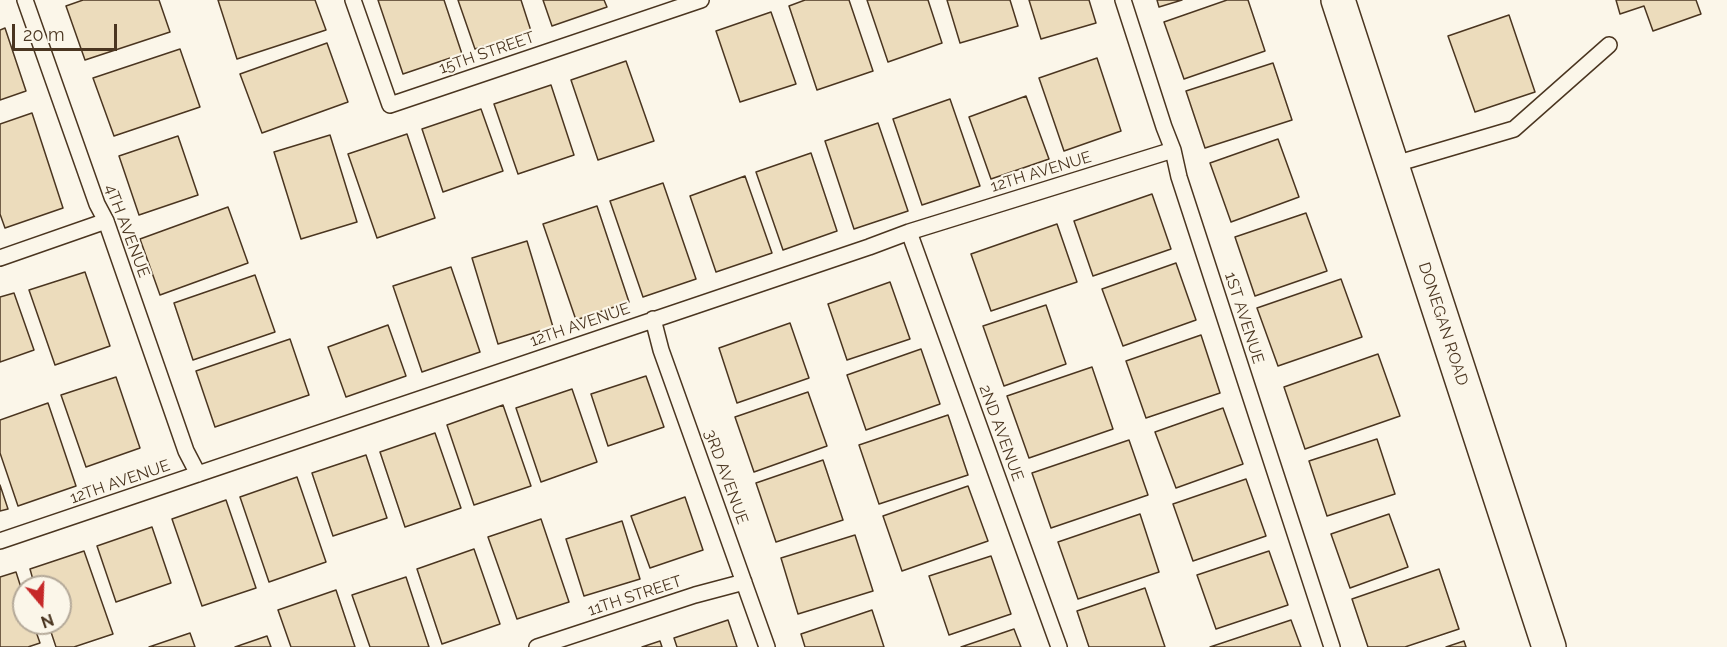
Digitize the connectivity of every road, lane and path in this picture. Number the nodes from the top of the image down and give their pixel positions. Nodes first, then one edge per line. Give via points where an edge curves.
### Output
1 (26, 0) edge
2 (353, 0) edge
3 (701, 0) edge
4 (1123, 0) edge
5 (1338, 0) edge
6 (1609, 45) dead end
7 (1173, 150) junction
8 (1392, 165) junction
9 (106, 221) junction
10 (909, 232) junction
11 (0, 258) edge
12 (653, 319) junction
13 (198, 474) junction
14 (0, 541) edge
15 (744, 582) junction
16 (537, 647) edge
17 (767, 647) edge
18 (1059, 647) edge
19 (1332, 647) edge
20 (1549, 647) edge

1 - 9 lane, 4TH AVENUE
2 - 3 lane, 15TH STREET via 390,105
4 - 7 lane, 1ST AVENUE
5 - 8 street, DONEGAN ROAD
6 - 8 lane via 1514,129
7 - 10 lane, 12TH AVENUE
7 - 19 lane, 1ST AVENUE
8 - 20 street, DONEGAN ROAD
9 - 11 lane
9 - 13 lane, 4TH AVENUE via 186,451
10 - 12 lane, 12TH AVENUE
10 - 18 lane, 2ND AVENUE
12 - 13 lane, 12TH AVENUE
12 - 15 lane, 3RD AVENUE
13 - 14 lane, 12TH AVENUE
15 - 16 lane, 11TH STREET
15 - 17 lane, 3RD AVENUE

